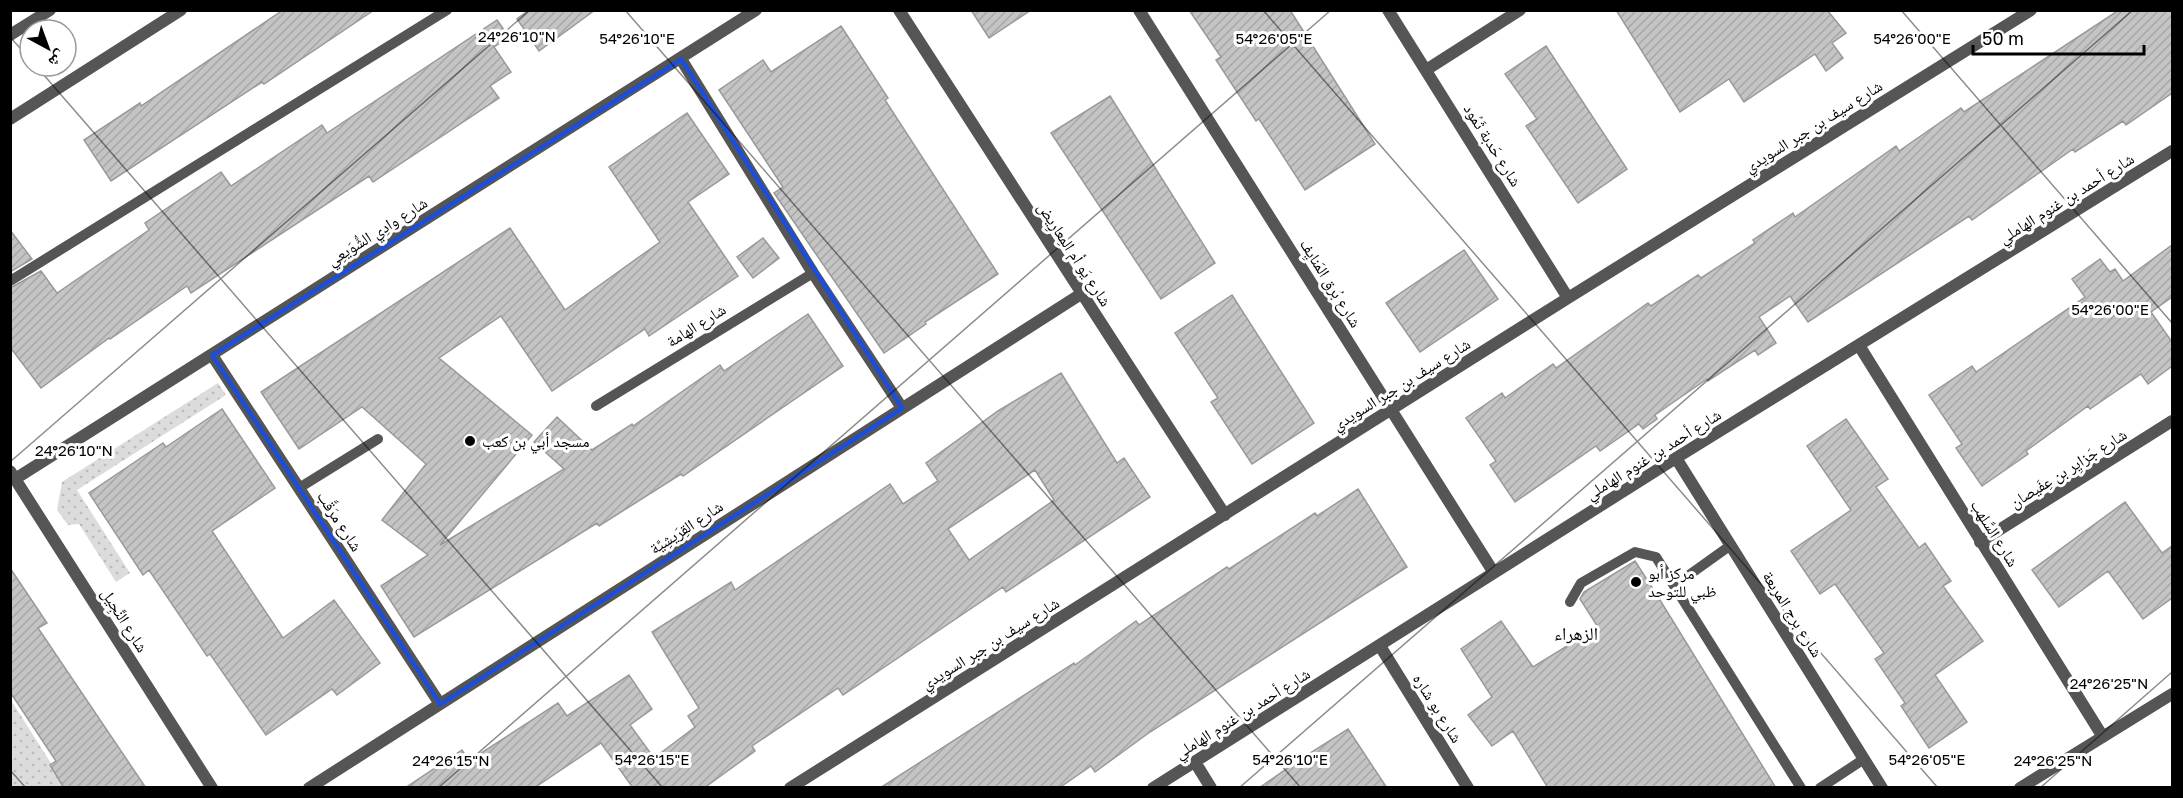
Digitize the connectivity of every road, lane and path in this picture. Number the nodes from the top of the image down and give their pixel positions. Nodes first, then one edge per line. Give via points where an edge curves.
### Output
1 (50, 10) edge
2 (181, 10) edge
3 (447, 10) edge
4 (756, 10) edge
5 (899, 10) edge
6 (1139, 10) edge
7 (1388, 10) edge
8 (1520, 10) edge
9 (2031, 10) edge
10 (10, 35) edge
11 (681, 59) junction
12 (1426, 70) junction
13 (10, 119) edge
14 (2172, 151) edge
15 (813, 273) junction
16 (10, 281) edge
17 (1081, 294) junction
18 (1568, 298) junction
19 (1860, 347) junction
20 (212, 355) junction
21 (596, 406) dead end
22 (902, 408) junction
23 (1391, 410) junction
24 (2172, 421) edge
25 (378, 439) dead end
26 (1676, 458) junction
27 (13, 475) edge
28 (299, 488) junction
29 (1225, 514) junction
30 (1980, 542) junction
31 (1731, 545) junction
32 (1494, 573) junction
33 (1675, 585) junction
34 (1570, 602) dead end
35 (1380, 646) junction
36 (2172, 694) edge
37 (440, 704) junction
38 (2103, 737) junction
39 (1864, 759) junction
40 (1195, 762) junction
41 (212, 788) edge
42 (309, 788) edge
43 (790, 788) edge
44 (1153, 788) edge
45 (1211, 788) edge
46 (1468, 788) edge
47 (1802, 788) edge
48 (1820, 788) edge
49 (1882, 788) edge
50 (2020, 788) edge

1 - 10 street
2 - 13 street
3 - 16 lane
4 - 11 street, شارع وادِي الشُّوَيعِي
5 - 17 street, شارع يَو أم المِعارِيض
6 - 23 street, شارع بُرق المَنايِف
7 - 12 street, شارع حَدبة ثَمُود
8 - 12 street
9 - 18 street, شارع سيف بن جبر السويدي
11 - 15 street
11 - 20 street, شارع وادِي الشُّوَيعِي
12 - 18 street, شارع حَدبة ثَمُود
14 - 19 street, شارع أحمد بن غنوم الهاملي
15 - 21 lane, شارع الهامة
15 - 22 street
17 - 22 street, شارع القِرَيشِيَّة
17 - 29 street, شارع يَو أم المِعارِيض
18 - 23 street, شارع سيف بن جبر السويدي
19 - 26 street, شارع أحمد بن غنوم الهاملي
19 - 30 street, شارع السَّلهب
20 - 27 street, شارع وادِي الشُّوَيعِي
20 - 28 street, شارع مرَقَّب
22 - 37 street, شارع القِرَيشِيَّة
23 - 29 street, شارع سيف بن جبر السويدي
23 - 32 street, شارع بُرق المَنايِف
24 - 30 street, شارع جَزايِر بن عِفَيصان
25 - 28 lane
26 - 31 street, شارع برج المربعة
26 - 32 street, شارع أحمد بن غنوم الهاملي
27 - 41 street, شارع النَّجِيل
28 - 37 street, شارع مرَقَّب
29 - 43 street, شارع سيف بن جبر السويدي
30 - 38 street, شارع السَّلهب
31 - 33 lane
31 - 39 street, شارع برج المربعة
32 - 35 street, شارع أحمد بن غنوم الهاملي
33 - 34 lane via 1656,557 1635,552 1581,583
33 - 47 lane
35 - 40 street, شارع أحمد بن غنوم الهاملي
35 - 46 street, شارع بو شاره
36 - 38 street
37 - 42 street, شارع القِرَيشِيَّة
38 - 50 street
39 - 48 lane
39 - 49 street, شارع برج المربعة
40 - 44 street, شارع أحمد بن غنوم الهاملي
40 - 45 street

